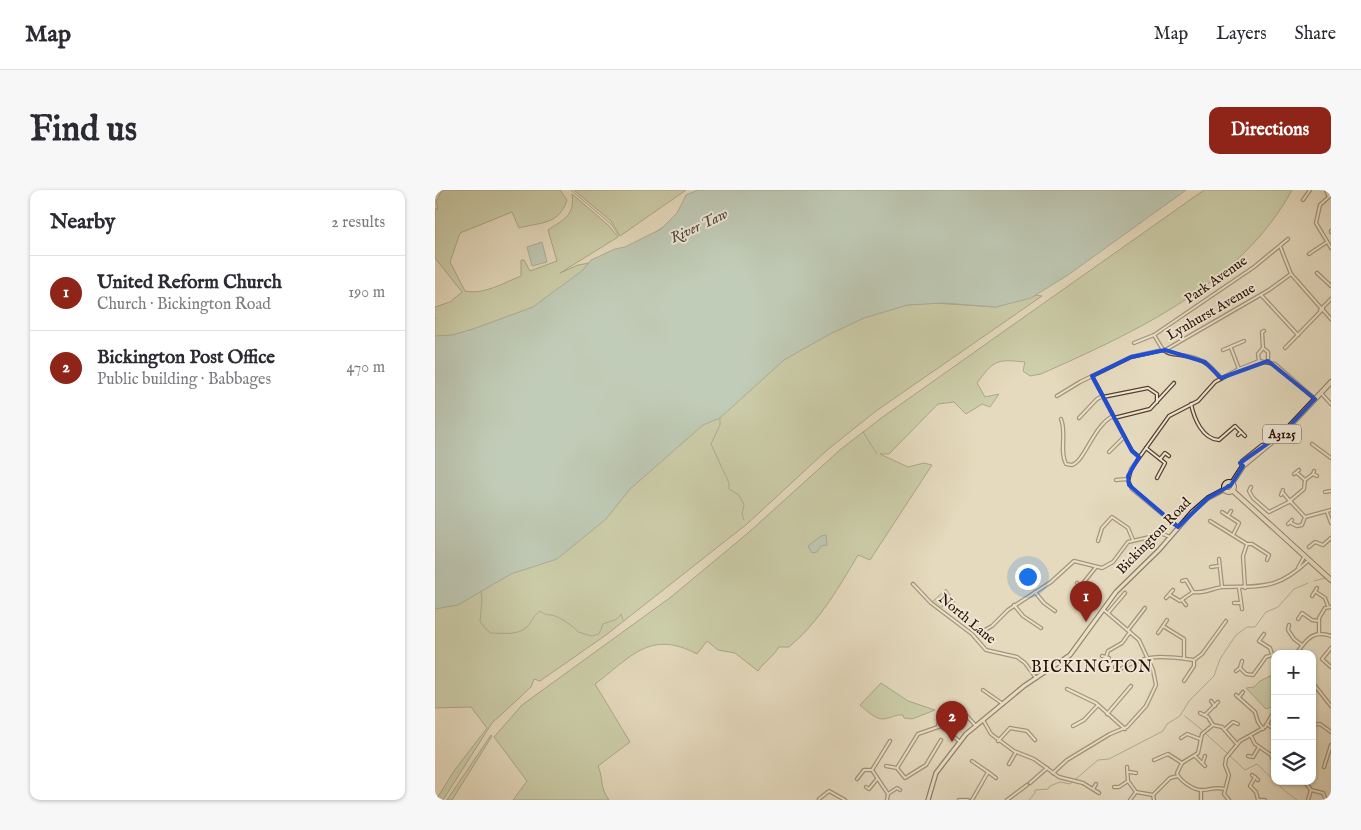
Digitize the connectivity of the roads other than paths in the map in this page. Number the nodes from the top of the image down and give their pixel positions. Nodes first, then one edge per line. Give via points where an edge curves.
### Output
1 (1310, 190) edge
2 (1326, 190) edge
3 (1330, 196) edge
4 (1303, 200) dead end
5 (1288, 239) dead end
6 (1327, 242) junction
7 (1280, 246) junction
8 (1331, 248) edge
9 (1309, 254) dead end
10 (1317, 273) dead end
11 (1291, 274) junction
12 (1331, 286) edge
13 (1261, 295) junction
14 (1331, 299) edge
15 (1322, 309) junction
16 (1331, 319) edge
17 (1264, 331) dead end
18 (1299, 335) junction
19 (1155, 336) junction
20 (1244, 341) dead end
21 (1134, 343) dead end
22 (1231, 347) junction
23 (1171, 348) junction
24 (1263, 348) junction
25 (1285, 348) dead end
26 (1164, 350) junction
27 (1223, 350) dead end
28 (1173, 354) junction
29 (1268, 361) junction
30 (1259, 362) junction
31 (1239, 369) junction
32 (1092, 376) junction
33 (1221, 379) junction
34 (1331, 382) edge
35 (1174, 383) dead end
36 (1321, 393) junction
37 (1057, 396) dead end
38 (1103, 397) junction
39 (1315, 399) junction
40 (1157, 404) junction
41 (1191, 404) junction
42 (1331, 404) edge
43 (1114, 417) junction
44 (1079, 418) dead end
45 (1061, 419) dead end
46 (1241, 432) junction
47 (1237, 435) dead end
48 (1245, 436) dead end
49 (1124, 437) junction
50 (1312, 444) dead end
51 (1146, 448) junction
52 (1162, 451) dead end
53 (1109, 452) dead end
54 (1165, 453) junction
55 (1169, 456) dead end
56 (1139, 457) junction
57 (1331, 458) edge
58 (1160, 459) junction
59 (1297, 472) dead end
60 (1317, 476) dead end
61 (1157, 478) dead end
62 (1128, 479) junction
63 (1116, 480) dead end
64 (1305, 480) junction
65 (1232, 483) junction
66 (1331, 486) edge
67 (1251, 487) dead end
68 (1225, 489) junction
69 (1232, 490) junction
70 (1249, 491) junction
71 (1331, 491) edge
72 (1246, 492) dead end
73 (1325, 492) dead end
74 (1282, 493) dead end
75 (1290, 501) junction
76 (1331, 510) edge
77 (1231, 511) dead end
78 (1223, 512) dead end
79 (1327, 512) junction
80 (1228, 516) junction
81 (1305, 517) junction
82 (1217, 520) dead end
83 (1210, 521) dead end
84 (1291, 522) dead end
85 (1215, 523) junction
86 (1331, 523) edge
87 (1178, 527) junction
88 (1233, 535) junction
89 (1170, 537) junction
90 (1133, 540) junction
91 (1330, 540) edge
92 (1098, 541) dead end
93 (1247, 544) junction
94 (1323, 545) junction
95 (1309, 547) dead end
96 (1323, 549) dead end
97 (1272, 552) dead end
98 (1269, 555) junction
99 (1304, 556) junction
100 (1219, 559) dead end
101 (1267, 560) dead end
102 (1309, 560) junction
103 (1218, 566) junction
104 (1096, 567) junction
105 (1211, 567) dead end
106 (1297, 570) junction
107 (1189, 576) dead end
108 (1186, 580) junction
109 (1331, 580) edge
110 (1182, 581) dead end
111 (1077, 583) dead end
112 (913, 584) dead end
113 (1081, 587) junction
114 (1222, 587) junction
115 (1239, 588) junction
116 (1245, 588) junction
117 (1317, 588) dead end
118 (1078, 589) dead end
119 (1173, 590) dead end
120 (1035, 592) junction
121 (1193, 592) junction
122 (1316, 592) junction
123 (1125, 593) dead end
124 (1171, 595) junction
125 (1312, 596) dead end
126 (1166, 598) dead end
127 (1182, 600) junction
128 (1240, 602) junction
129 (1234, 603) dead end
130 (1015, 605) junction
131 (1186, 605) dead end
132 (1329, 607) edge
133 (1145, 608) dead end
134 (1103, 609) junction
135 (1242, 609) dead end
136 (1305, 609) dead end
137 (1055, 611) dead end
138 (1108, 612) junction
139 (1302, 613) junction
140 (1298, 619) dead end
141 (1167, 620) dead end
142 (1226, 621) dead end
143 (1319, 621) junction
144 (1289, 625) dead end
145 (1163, 626) junction
146 (1041, 628) dead end
147 (985, 630) dead end
148 (1288, 630) junction
149 (1129, 631) junction
150 (1283, 631) dead end
151 (1157, 633) dead end
152 (1319, 633) junction
153 (1264, 634) dead end
154 (1331, 636) edge
155 (1259, 641) junction
156 (1257, 644) dead end
157 (1302, 645) junction
158 (1331, 648) edge
159 (1271, 650) edge
160 (1298, 650) edge
161 (1271, 655) edge
162 (1109, 658) dead end
163 (1184, 658) junction
164 (1148, 659) junction
165 (1194, 660) junction
166 (1242, 661) dead end
167 (1115, 667) dead end
168 (1331, 667) edge
169 (1240, 668) junction
170 (1236, 671) dead end
171 (1190, 672) junction
172 (1255, 674) junction
173 (1194, 675) dead end
174 (1036, 678) junction
175 (1259, 678) dead end
176 (1184, 681) dead end
177 (1131, 686) dead end
178 (1316, 687) edge
179 (1067, 689) dead end
180 (983, 690) dead end
181 (1243, 692) dead end
182 (1211, 701) dead end
183 (1218, 702) dead end
184 (1003, 704) junction
185 (1098, 706) junction
186 (1215, 706) junction
187 (1331, 706) edge
188 (1200, 712) dead end
189 (1107, 714) junction
190 (966, 715) dead end
191 (1205, 715) junction
192 (941, 717) dead end
193 (1271, 717) edge
194 (1231, 718) dead end
195 (983, 720) junction
196 (1233, 722) junction
197 (1238, 724) dead end
198 (1267, 724) junction
199 (1316, 724) edge
200 (1213, 725) junction
201 (939, 726) junction
202 (976, 726) junction
203 (1073, 726) dead end
204 (1271, 727) edge
205 (1125, 728) junction
206 (1225, 729) junction
207 (1263, 729) junction
208 (1187, 730) dead end
209 (1331, 732) edge
210 (1187, 734) junction
211 (1251, 736) junction
212 (1181, 738) dead end
213 (1200, 739) junction
214 (941, 740) dead end
215 (1035, 740) dead end
216 (890, 741) dead end
217 (998, 741) junction
218 (959, 742) junction
219 (1237, 744) junction
220 (1331, 744) edge
221 (883, 745) dead end
222 (1259, 747) junction
223 (886, 748) junction
224 (1016, 752) junction
225 (1157, 752) dead end
226 (1271, 755) edge
227 (1160, 756) junction
228 (1195, 756) junction
229 (1205, 756) dead end
230 (1248, 756) dead end
231 (1253, 757) junction
232 (1154, 760) dead end
233 (1255, 760) dead end
234 (972, 761) dead end
235 (1321, 761) dead end
236 (1203, 762) junction
237 (1182, 763) junction
238 (1326, 763) junction
239 (1009, 764) dead end
240 (886, 766) dead end
241 (1205, 766) dead end
242 (1127, 767) dead end
243 (897, 768) junction
244 (1047, 768) junction
245 (1324, 768) dead end
246 (872, 770) junction
247 (988, 772) junction
248 (1129, 772) junction
249 (1136, 772) dead end
250 (1053, 773) junction
251 (1252, 774) dead end
252 (1178, 776) junction
253 (1255, 777) junction
254 (863, 778) dead end
255 (905, 778) junction
256 (996, 778) dead end
257 (877, 779) junction
258 (1258, 780) dead end
259 (902, 781) dead end
260 (1128, 781) junction
261 (1031, 783) dead end
262 (1096, 784) dead end
263 (1027, 785) dead end
264 (1307, 785) edge
265 (866, 786) dead end
266 (1114, 787) dead end
267 (1119, 787) junction
268 (1093, 789) junction
269 (1225, 789) junction
270 (900, 790) dead end
271 (1201, 790) junction
272 (1311, 790) junction
273 (1121, 791) dead end
274 (1099, 792) dead end
275 (1136, 792) junction
276 (888, 794) junction
277 (1153, 794) junction
278 (956, 797) dead end
279 (819, 799) edge
280 (960, 799) edge
281 (845, 800) edge
282 (887, 800) edge
283 (928, 800) edge
284 (967, 800) edge
285 (972, 800) edge
286 (1007, 800) edge
287 (1130, 800) edge
288 (1154, 800) edge
289 (1201, 800) edge
290 (1229, 800) edge
291 (1258, 800) edge
292 (1265, 800) edge
293 (1308, 800) edge
294 (1326, 800) edge

1 - 4 street
2 - 3 street
3 - 6 street via 1322,203 1316,225
5 - 7 street, Park Avenue
6 - 8 street
6 - 9 street
7 - 11 street
7 - 19 street, Park Avenue
10 - 12 street
11 - 13 street, Lynhurst Avenue
11 - 15 street
13 - 18 street
13 - 23 street, Lynhurst Avenue
14 - 15 street
15 - 16 street
15 - 18 street
17 - 24 street
18 - 25 street
19 - 21 street, Park Avenue
19 - 26 street
20 - 22 street
22 - 27 street
22 - 31 street
23 - 26 street, Lynhurst Avenue
23 - 28 street
24 - 29 street via 1268,352
24 - 30 street via 1258,354
26 - 28 street
26 - 32 street, Lynhurst Avenue via 1131,357
28 - 33 street via 1196,357
29 - 30 street
29 - 39 street via 1280,367
30 - 31 street
31 - 33 street
32 - 37 street, Lynhurst Avenue
32 - 38 street
33 - 41 street
34 - 36 main road, A3125
35 - 40 street
36 - 39 main road, A3125
36 - 42 street
38 - 40 street via 1148,388 1157,394
38 - 43 street
38 - 44 street
39 - 65 main road, A3125 via 1243,466
40 - 43 street via 1151,410
41 - 46 street via 1198,425 1212,438 1219,440 1234,427
41 - 51 street via 1173,413
43 - 45 street via 1093,435 1075,465 1068,464 1064,458 1065,430
43 - 49 street
46 - 47 street
46 - 48 street
49 - 53 street
49 - 56 street
50 - 57 street
51 - 56 street
51 - 58 street
52 - 54 street
54 - 55 street
54 - 58 street
56 - 62 street
58 - 61 street via 1166,466
59 - 64 street
60 - 64 street via 1314,473
62 - 63 street
62 - 87 street via 1132,489
64 - 75 street via 1304,489
65 - 68 main road via 1225,483
65 - 69 main road
66 - 71 street
67 - 70 street
68 - 69 main road
68 - 87 main road, Bickington Road via 1208,498
69 - 99 main road
70 - 72 street
70 - 75 street via 1269,512
71 - 73 street
74 - 75 street
75 - 81 street
76 - 79 street
77 - 80 street
78 - 80 street
79 - 81 street
79 - 86 street
80 - 88 street via 1239,523
81 - 84 street via 1302,525
82 - 85 street
83 - 85 street
85 - 88 street
87 - 89 main road, Bickington Road
88 - 93 street
89 - 90 street via 1163,534
89 - 134 main road, Bickington Road
90 - 92 street via 1128,528 1112,517 1102,528
90 - 104 street via 1113,562 1102,568
91 - 94 street
93 - 98 street
93 - 116 street via 1243,556
94 - 95 street via 1315,542
94 - 96 street
97 - 98 street
98 - 101 street
99 - 102 main road
99 - 106 street
100 - 103 street
102 - 106 street
102 - 109 main road
103 - 105 street
103 - 114 street
104 - 113 street
104 - 120 street via 1074,561
106 - 116 street via 1274,584
107 - 108 street
108 - 110 street
108 - 121 street
111 - 113 street
112 - 174 street, North Lane via 973,634 986,650 1017,657
113 - 118 street
114 - 115 street
114 - 121 street
115 - 116 street
115 - 128 street
117 - 122 street
119 - 124 street
120 - 130 street
120 - 137 street
121 - 127 street
122 - 125 street
122 - 132 street via 1325,598
123 - 138 street
124 - 126 street
124 - 127 street
127 - 131 street
128 - 129 street
128 - 135 street
130 - 146 street via 1023,616
130 - 147 street
132 - 143 street via 1323,610
133 - 149 street
134 - 138 street
134 - 174 main road, Bickington Road via 1070,655
136 - 139 street
138 - 149 street
139 - 140 street
139 - 143 street
141 - 145 street
142 - 165 street
143 - 152 street
144 - 148 street
145 - 151 street
145 - 163 street via 1184,639
148 - 150 street
148 - 157 street
149 - 162 street via 1122,642 1104,657
149 - 164 street via 1139,640
152 - 154 street
152 - 157 street
153 - 155 street
155 - 156 street
155 - 159 street
157 - 160 street
158 - 168 street via 1323,659
161 - 172 street
163 - 164 street via 1157,655
163 - 165 street
164 - 167 street via 1129,664 1118,673
164 - 205 street via 1155,684 1152,695
165 - 171 street
166 - 169 street
169 - 170 street
169 - 172 street via 1246,674
171 - 173 street
171 - 176 street
172 - 175 street
174 - 184 main road, Bickington Road
177 - 189 street
178 - 187 street
179 - 185 street via 1087,697
180 - 184 street
181 - 207 street via 1237,696 1255,712
182 - 186 street
183 - 186 street
184 - 195 main road, Bickington Road
185 - 189 street
185 - 203 street
186 - 191 street
188 - 191 street
189 - 205 street
190 - 202 street
191 - 200 street
192 - 201 street
193 - 198 street
194 - 196 street
195 - 202 main road, Bickington Road
195 - 217 street
196 - 197 street
196 - 206 street
198 - 204 street
198 - 207 street
199 - 209 street
200 - 206 street
200 - 213 street
201 - 218 street
201 - 243 street via 918,734
202 - 218 main road, Bickington Road
205 - 250 street via 1067,760
206 - 219 street
207 - 211 street
208 - 210 street
210 - 212 street
210 - 213 street
211 - 219 street
211 - 222 street
213 - 228 street
214 - 255 street via 925,765
215 - 217 street via 1027,731 1010,728
216 - 223 street
217 - 224 street
218 - 283 main road, Bickington Road via 936,773
219 - 269 street via 1226,758 1229,775
220 - 238 street
221 - 223 street
222 - 226 street
222 - 231 street
223 - 246 street
224 - 239 street
224 - 244 street
225 - 227 street
227 - 232 street
227 - 237 street via 1173,755
228 - 236 street
228 - 237 street
229 - 236 street
230 - 231 street
231 - 233 street
234 - 247 street
235 - 238 street
236 - 241 street
237 - 252 street
238 - 245 street
240 - 243 street
242 - 248 street
243 - 255 street
244 - 250 street
244 - 261 street
246 - 254 street via 864,770 858,777
246 - 257 street
247 - 256 street
247 - 285 street
248 - 249 street
248 - 260 street
250 - 268 street
251 - 253 street
252 - 271 street
252 - 277 street
253 - 258 street
253 - 291 street via 1250,786
255 - 259 street
257 - 265 street via 869,789
257 - 276 street
260 - 267 street
260 - 275 street
262 - 268 street
263 - 286 street
264 - 272 street
266 - 267 street
267 - 273 street
268 - 274 street
269 - 271 street via 1212,787
269 - 290 street via 1224,794
270 - 276 street via 897,787
271 - 289 street
272 - 293 street
272 - 294 street via 1323,793
275 - 277 street
275 - 287 street
276 - 282 street
277 - 288 street
278 - 280 street
279 - 281 street via 829,791
280 - 284 street
291 - 292 street

